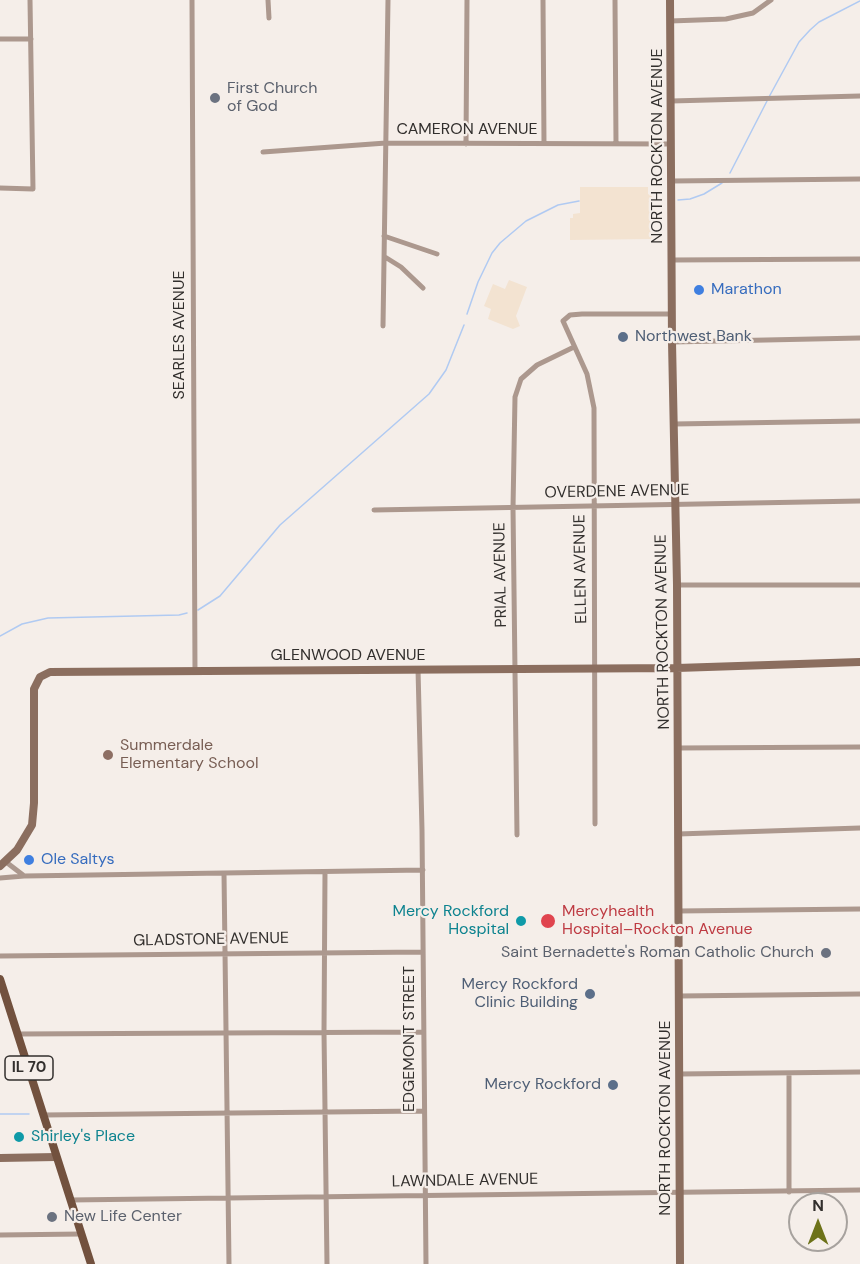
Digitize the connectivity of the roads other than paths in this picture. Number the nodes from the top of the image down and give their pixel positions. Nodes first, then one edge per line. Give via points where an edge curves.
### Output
1 (30, 0) edge
2 (192, 0) edge
3 (268, 0) edge
4 (388, 0) edge
5 (467, 0) edge
6 (543, 0) edge
7 (615, 0) edge
8 (670, 0) edge
9 (771, 0) edge
10 (269, 18) dead end
11 (670, 21) junction
12 (0, 39) edge
13 (31, 39) junction
14 (860, 96) edge
15 (671, 101) junction
16 (386, 143) junction
17 (544, 143) junction
18 (616, 143) junction
19 (466, 144) junction
20 (671, 144) junction
21 (263, 152) dead end
22 (860, 179) edge
23 (672, 181) junction
24 (0, 188) edge
25 (384, 236) junction
26 (437, 254) dead end
27 (385, 257) junction
28 (860, 259) edge
29 (672, 260) junction
30 (423, 288) dead end
31 (672, 314) junction
32 (383, 326) dead end
33 (860, 338) edge
34 (672, 342) junction
35 (574, 347) junction
36 (860, 421) edge
37 (674, 423) junction
38 (860, 501) edge
39 (675, 505) junction
40 (593, 506) junction
41 (513, 508) junction
42 (374, 510) dead end
43 (677, 585) junction
44 (860, 585) edge
45 (860, 662) edge
46 (515, 668) junction
47 (595, 668) junction
48 (677, 668) junction
49 (418, 669) junction
50 (195, 670) junction
51 (860, 747) edge
52 (678, 748) junction
53 (595, 824) dead end
54 (860, 828) edge
55 (678, 834) junction
56 (517, 835) dead end
57 (3, 864) edge
58 (423, 870) junction
59 (326, 872) junction
60 (224, 873) junction
61 (24, 876) junction
62 (0, 878) edge
63 (860, 909) edge
64 (678, 911) junction
65 (324, 952) junction
66 (423, 952) junction
67 (225, 954) junction
68 (0, 956) edge
69 (0, 979) edge
70 (860, 994) edge
71 (679, 996) junction
72 (324, 1032) junction
73 (423, 1032) junction
74 (226, 1033) junction
75 (18, 1035) junction
76 (860, 1072) edge
77 (789, 1073) junction
78 (679, 1074) junction
79 (326, 1111) junction
80 (423, 1112) junction
81 (227, 1113) junction
82 (43, 1115) junction
83 (56, 1157) junction
84 (0, 1158) edge
85 (860, 1190) edge
86 (680, 1192) junction
87 (788, 1192) edge
88 (789, 1192) joint
89 (327, 1195) junction
90 (426, 1196) junction
91 (228, 1197) junction
92 (70, 1200) junction
93 (81, 1234) junction
94 (0, 1235) edge
95 (91, 1264) edge
96 (229, 1264) edge
97 (327, 1264) edge
98 (426, 1264) edge
99 (680, 1264) edge

1 - 13 street
2 - 50 street, SEARLES AVENUE
3 - 10 street
4 - 16 street
5 - 19 street
6 - 17 street
7 - 18 street
8 - 11 main road, NORTH ROCKTON AVENUE
9 - 11 street via 753,13 726,19
11 - 15 main road, NORTH ROCKTON AVENUE
12 - 13 street
13 - 24 street via 33,189
14 - 15 street
15 - 20 main road, NORTH ROCKTON AVENUE
16 - 19 street, CAMERON AVENUE
16 - 21 street, CAMERON AVENUE
16 - 25 street
17 - 18 street, CAMERON AVENUE
17 - 19 street, CAMERON AVENUE
18 - 20 street, CAMERON AVENUE
20 - 23 main road, NORTH ROCKTON AVENUE
22 - 23 street
23 - 29 main road, NORTH ROCKTON AVENUE
25 - 26 street
25 - 27 street
27 - 30 street
27 - 32 street
28 - 29 street
29 - 31 main road, NORTH ROCKTON AVENUE
31 - 34 main road, NORTH ROCKTON AVENUE
31 - 35 street, ELLEN AVENUE via 570,315 563,321
33 - 34 street
34 - 37 main road, NORTH ROCKTON AVENUE
35 - 40 street, ELLEN AVENUE via 587,374 594,408
35 - 41 street, PRIAL AVENUE via 537,365 521,379 515,397
36 - 37 street
37 - 39 main road, NORTH ROCKTON AVENUE
38 - 39 street, OVERDENE AVENUE
39 - 40 street, OVERDENE AVENUE
39 - 43 main road, NORTH ROCKTON AVENUE
40 - 41 street, OVERDENE AVENUE
40 - 47 street, ELLEN AVENUE
41 - 42 street, OVERDENE AVENUE
41 - 46 street, PRIAL AVENUE
43 - 44 street
43 - 48 main road, NORTH ROCKTON AVENUE
45 - 48 main road, GLENWOOD AVENUE
46 - 47 main road, GLENWOOD AVENUE
46 - 49 main road, GLENWOOD AVENUE
46 - 56 street, PRIAL AVENUE
47 - 48 main road, GLENWOOD AVENUE
47 - 53 street, ELLEN AVENUE
48 - 52 main road, NORTH ROCKTON AVENUE
49 - 50 main road, GLENWOOD AVENUE
49 - 58 street, EDGEMONT STREET
50 - 57 main road, GLENWOOD AVENUE via 57,671 40,677 34,689 32,825 22,844
51 - 52 street
52 - 55 main road, NORTH ROCKTON AVENUE
54 - 55 street
55 - 64 main road, NORTH ROCKTON AVENUE
57 - 61 street
58 - 59 street
58 - 66 street, EDGEMONT STREET
59 - 60 street
59 - 65 street
60 - 61 street
60 - 67 street
61 - 62 street
63 - 64 street
64 - 71 main road, NORTH ROCKTON AVENUE
65 - 66 street, GLADSTONE AVENUE
65 - 67 street, GLADSTONE AVENUE
65 - 72 street
66 - 73 street, EDGEMONT STREET
67 - 68 street, GLADSTONE AVENUE
67 - 74 street
69 - 75 main road, IL 70
70 - 71 street
71 - 78 main road, NORTH ROCKTON AVENUE
72 - 73 street
72 - 74 street
72 - 79 street
73 - 80 street, EDGEMONT STREET
74 - 75 street
74 - 81 street
75 - 82 main road, IL 70
76 - 77 street
77 - 78 street
77 - 88 street
78 - 86 main road, NORTH ROCKTON AVENUE
79 - 80 street
79 - 81 street
79 - 89 street
80 - 90 street, EDGEMONT STREET
81 - 82 street
81 - 91 street
82 - 83 main road, IL 70
83 - 84 main road
83 - 92 main road, IL 70
85 - 88 street, LAWNDALE AVENUE
86 - 87 street, LAWNDALE AVENUE
86 - 90 street, LAWNDALE AVENUE
86 - 99 main road, NORTH ROCKTON AVENUE
89 - 90 street, LAWNDALE AVENUE
89 - 91 street, LAWNDALE AVENUE
89 - 97 street
90 - 98 street, EDGEMONT STREET
91 - 92 street, LAWNDALE AVENUE
91 - 96 street
92 - 93 main road, IL 70
93 - 94 street
93 - 95 main road, IL 70

